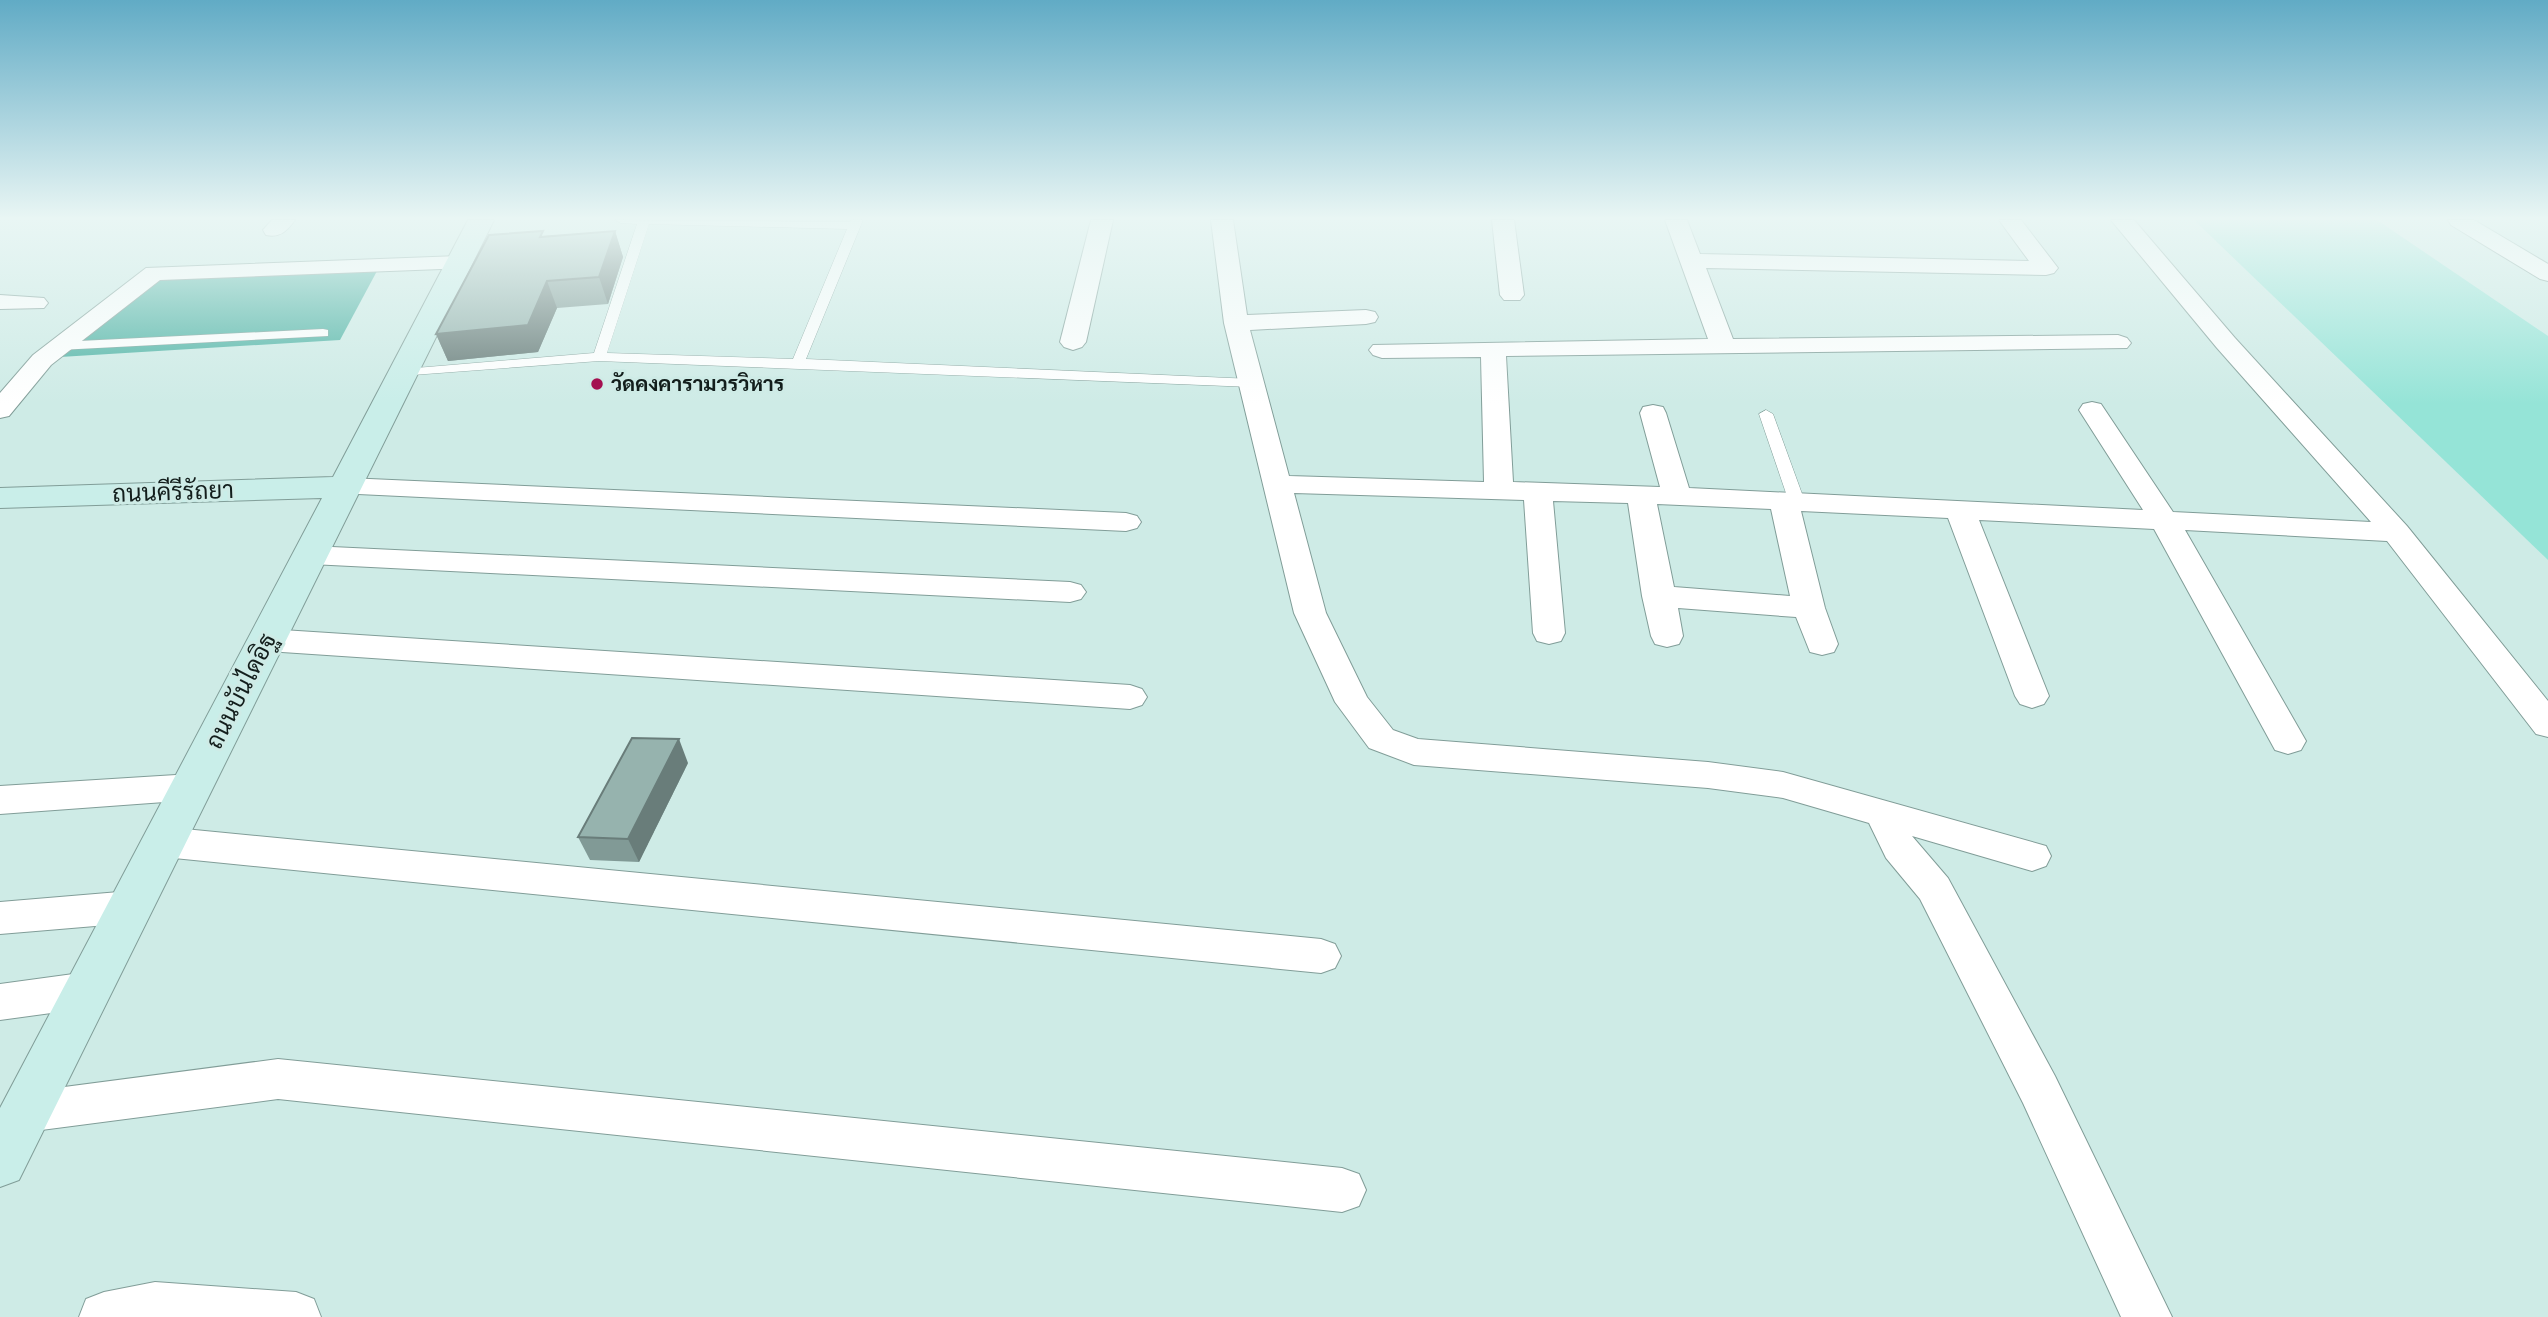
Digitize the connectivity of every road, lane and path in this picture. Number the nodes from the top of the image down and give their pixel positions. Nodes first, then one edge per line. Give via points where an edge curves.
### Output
1 (143, 281) edge
2 (450, 281) edge
3 (624, 281) edge
4 (831, 281) edge
5 (1087, 281) edge
6 (1230, 281) edge
7 (1510, 281) edge
8 (1699, 281) edge
9 (2174, 281) edge
10 (1512, 295) dead end
11 (0, 302) edge
12 (36, 303) dead end
13 (1366, 317) dead end
14 (1236, 323) junction
15 (323, 333) dead end
16 (1073, 342) dead end
17 (2118, 343) dead end
18 (59, 346) junction
19 (1723, 346) junction
20 (1493, 349) junction
21 (1382, 350) dead end
22 (599, 357) junction
23 (798, 363) junction
24 (404, 373) junction
25 (1252, 383) junction
26 (0, 410) edge
27 (2092, 410) dead end
28 (1653, 414) dead end
29 (1766, 414) dead end
30 (1276, 484) junction
31 (347, 486) junction
32 (1499, 491) junction
33 (1538, 492) junction
34 (1641, 495) junction
35 (1677, 496) junction
36 (0, 498) edge
37 (1790, 502) junction
38 (1960, 510) junction
39 (2164, 520) junction
40 (1126, 522) dead end
41 (2396, 532) junction
42 (310, 555) junction
43 (1069, 592) dead end
44 (1658, 596) junction
45 (1809, 608) junction
46 (1549, 633) dead end
47 (1667, 636) dead end
48 (267, 640) junction
49 (1822, 644) dead end
50 (2032, 696) dead end
51 (1130, 697) dead end
52 (2548, 725) edge
53 (2288, 741) dead end
54 (192, 787) junction
55 (0, 800) edge
56 (1883, 814) junction
57 (164, 842) junction
58 (2032, 856) dead end
59 (131, 907) junction
60 (0, 918) edge
61 (1321, 956) dead end
62 (88, 990) junction
63 (0, 1002) edge
64 (26, 1112) junction
65 (0, 1162) edge
66 (1342, 1190) dead end
67 (104, 1317) edge
68 (296, 1317) edge
69 (2147, 1317) edge

1 - 18 street
2 - 24 main road, ถนนบันไดอิฐ
3 - 22 lane
4 - 23 lane
5 - 16 street
6 - 14 street
7 - 10 street
8 - 19 street
9 - 41 street
11 - 12 street
13 - 14 street
14 - 25 street
15 - 18 lane
17 - 19 street
18 - 26 street
19 - 20 street
20 - 21 street
20 - 32 street
22 - 23 lane
22 - 24 lane
23 - 25 lane
24 - 31 main road, ถนนบันไดอิฐ
25 - 30 street
27 - 39 street
28 - 35 street
29 - 37 lane
30 - 32 street
30 - 56 street via 1310,613 1352,702 1381,739 1414,752 1783,785
31 - 36 main road, ถนนคีรีรัถยา
31 - 40 street
31 - 42 main road, ถนนบันไดอิฐ
32 - 33 street
33 - 34 street
33 - 46 street
34 - 35 street
34 - 44 street
35 - 37 street
37 - 38 street
37 - 45 street
38 - 39 street
38 - 50 street
39 - 41 street
39 - 53 street
41 - 52 street
42 - 43 street
42 - 48 main road, ถนนบันไดอิฐ
44 - 45 street
44 - 47 street
45 - 49 street
48 - 51 street
48 - 54 main road, ถนนบันไดอิฐ
54 - 55 street
54 - 57 main road, ถนนบันไดอิฐ
56 - 58 street
56 - 69 street via 1899,848 1934,889 2039,1090
57 - 59 main road, ถนนบันไดอิฐ
57 - 61 street
59 - 60 street
59 - 62 main road, ถนนบันไดอิฐ
62 - 63 street
62 - 64 main road, ถนนบันไดอิฐ
64 - 65 main road, ถนนบันไดอิฐ
64 - 66 street via 278,1079
67 - 68 street via 155,1307

